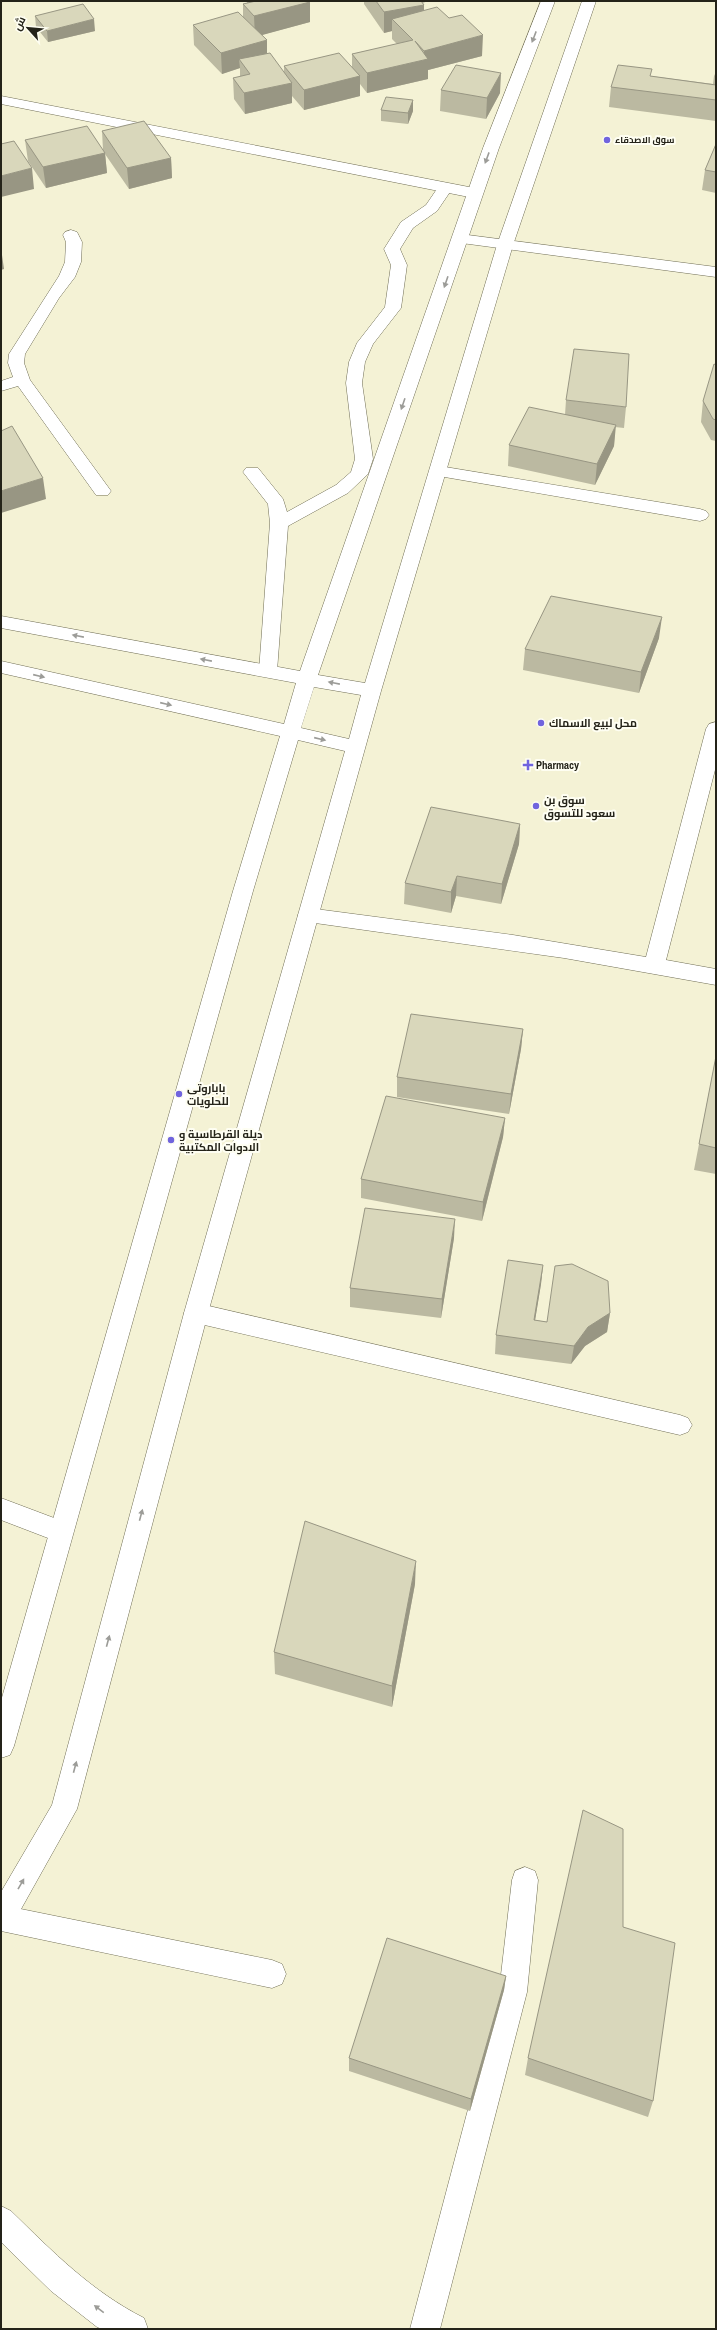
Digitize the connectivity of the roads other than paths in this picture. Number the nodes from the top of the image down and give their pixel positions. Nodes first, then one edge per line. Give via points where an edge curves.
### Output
1 (548, 1) edge
2 (589, 1) edge
3 (1, 100) edge
4 (444, 189) junction
5 (474, 193) junction
6 (71, 234) dead end
7 (460, 239) junction
8 (505, 245) junction
9 (716, 272) edge
10 (22, 380) junction
11 (1, 386) edge
12 (439, 471) junction
13 (252, 472) dead end
14 (102, 491) dead end
15 (700, 515) dead end
16 (279, 523) junction
17 (1, 622) edge
18 (1, 668) edge
19 (268, 671) junction
20 (307, 678) junction
21 (372, 690) junction
22 (716, 729) edge
23 (291, 732) junction
24 (357, 747) junction
25 (308, 915) junction
26 (654, 965) junction
27 (716, 977) edge
28 (196, 1313) junction
29 (680, 1425) dead end
30 (1, 1509) edge
31 (61, 1532) junction
32 (1, 1746) edge
33 (525, 1880) dead end
34 (1, 1914) edge
35 (1, 1919) edge
36 (272, 1974) dead end
37 (1, 2221) edge
38 (133, 2329) edge
39 (425, 2329) edge

1 -> 5 main road
2 - 8 main road
3 - 4 main road
4 - 5 main road
4 - 16 main road via 432,208 407,225 392,249 399,265 393,308 365,344 356,362 354,383 364,459 360,474 342,489
5 - 7 main road
6 - 10 main road via 74,242 73,262 67,277 17,354 16,362
7 - 8 main road
7 -> 20 main road
8 - 9 main road
8 - 12 main road
10 - 11 main road
10 - 14 main road
12 - 15 main road
12 - 21 main road
13 - 16 main road via 277,503
16 - 19 main road
19 -> 17 main road
18 -> 23 main road
19 - 20 main road
21 -> 20 main road
20 - 23 main road
21 - 24 main road
22 - 26 main road
23 -> 24 main road
23 - 31 main road
24 - 25 main road
25 - 26 main road via 441,932
25 - 28 main road
26 - 27 main road
28 - 29 main road
35 -> 28 main road via 64,1809
30 - 31 main road
31 - 32 main road
33 - 39 main road via 513,1992
34 - 35 main road
35 - 36 main road
38 -> 37 main road via 108,2316 61,2281

